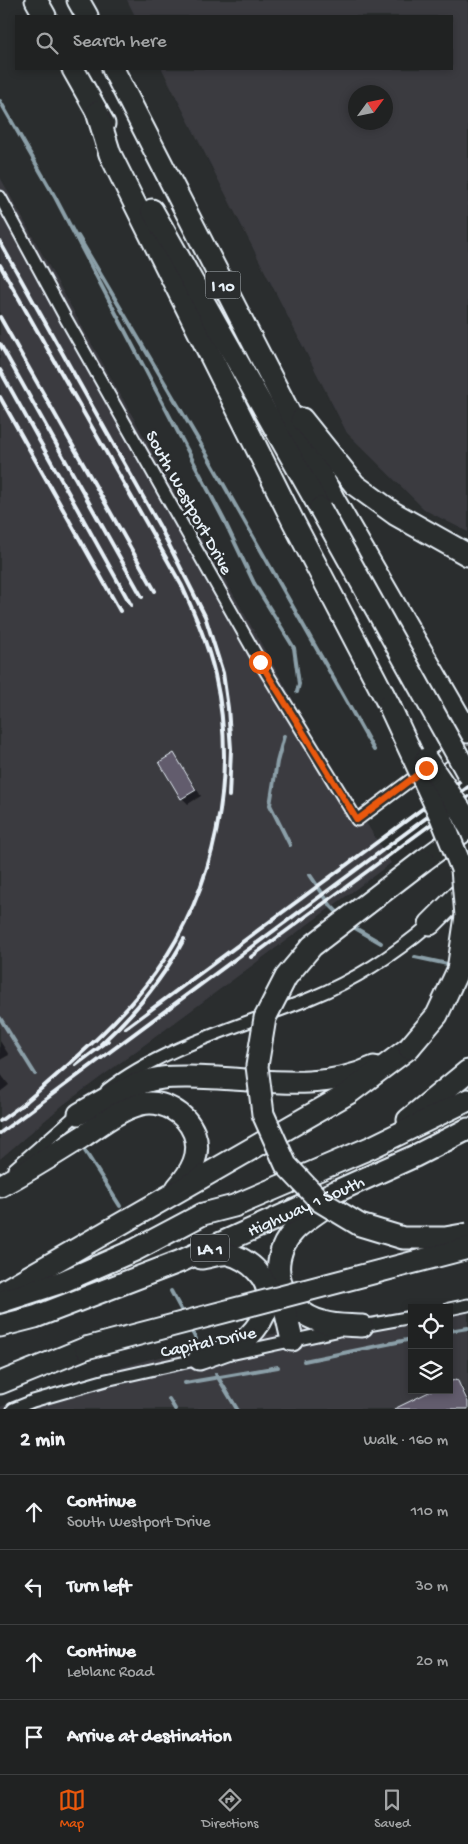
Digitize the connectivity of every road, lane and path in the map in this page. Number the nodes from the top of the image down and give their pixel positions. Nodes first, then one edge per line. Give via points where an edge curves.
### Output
1 (36, 0) edge
2 (78, 0) edge
3 (44, 15) edge
4 (86, 15) edge
5 (74, 70) edge
6 (114, 70) edge
7 (97, 112) junction
8 (0, 197) edge
9 (274, 384) junction
10 (327, 504) junction
11 (468, 555) edge
12 (389, 705) junction
13 (468, 732) edge
14 (468, 738) edge
15 (468, 774) edge
16 (468, 826) edge
17 (468, 886) edge
18 (468, 892) edge
19 (430, 924) junction
20 (409, 1048) junction
21 (468, 1071) edge
22 (468, 1100) edge
23 (78, 1114) junction
24 (468, 1129) edge
25 (468, 1133) edge
26 (372, 1147) junction
27 (415, 1156) junction
28 (0, 1181) edge
29 (355, 1183) junction
30 (0, 1186) edge
31 (172, 1193) junction
32 (468, 1234) edge
33 (468, 1248) edge
34 (181, 1261) junction
35 (274, 1286) junction
36 (0, 1294) edge
37 (0, 1302) edge
38 (468, 1305) edge
39 (453, 1308) edge
40 (408, 1319) edge
41 (0, 1326) edge
42 (362, 1326) junction
43 (286, 1341) junction
44 (86, 1348) junction
45 (199, 1360) junction
46 (0, 1367) edge
47 (0, 1383) edge
48 (13, 1409) edge

1 - 3 highway
2 - 4 highway
5 - 7 highway, I 10
6 - 9 highway, I 10
7 - 10 highway, I 10
7 - 12 highway via 110,154
8 - 14 street, South Westport Drive via 260,662 357,820
9 - 10 highway, I 10
9 - 11 highway via 355,485 395,514
10 - 13 highway, I 10
10 - 15 highway, I 10, bridge
12 - 16 highway, bridge via 462,812
12 - 20 highway, bridge via 462,869 466,916 458,970 437,1015
16 - 32 highway, bridge via 312,946 286,977 266,1018 257,1066 263,1114 286,1164 320,1201 360,1225 403,1238 445,1238
17 - 19 highway
18 - 19 highway
19 - 23 street via 401,948 346,982 160,1058 124,1077
20 - 23 highway via 371,1068 338,1079 308,1083 162,1078 129,1087
20 - 31 highway via 349,1093
21 - 26 highway
22 - 26 highway, Highway 1 South
23 - 28 street
24 - 27 highway, Highway 1 South / LA 1
25 - 27 highway
26 - 37 highway, Highway 1 South via 234,1206 203,1214 135,1250 62,1282
27 - 29 highway, Highway 1 South / LA 1
29 - 34 highway, Highway 1 South / LA 1
29 - 35 highway via 294,1231 282,1248
30 - 31 highway via 124,1110 152,1104 166,1106 181,1114 195,1135 193,1166
31 - 36 highway
33 - 44 highway, bridge
34 - 35 highway via 228,1254 250,1264
34 - 41 highway, Highway 1 South / LA 1 via 35,1317
35 - 42 highway via 303,1313 323,1322
35 - 43 highway
35 - 45 highway via 264,1319 246,1339
38 - 39 street
40 - 42 street, Capital Drive
42 - 43 street, Capital Drive
43 - 45 street, Capital Drive
44 - 46 highway
44 - 47 highway
45 - 48 street, Capital Drive via 106,1380

